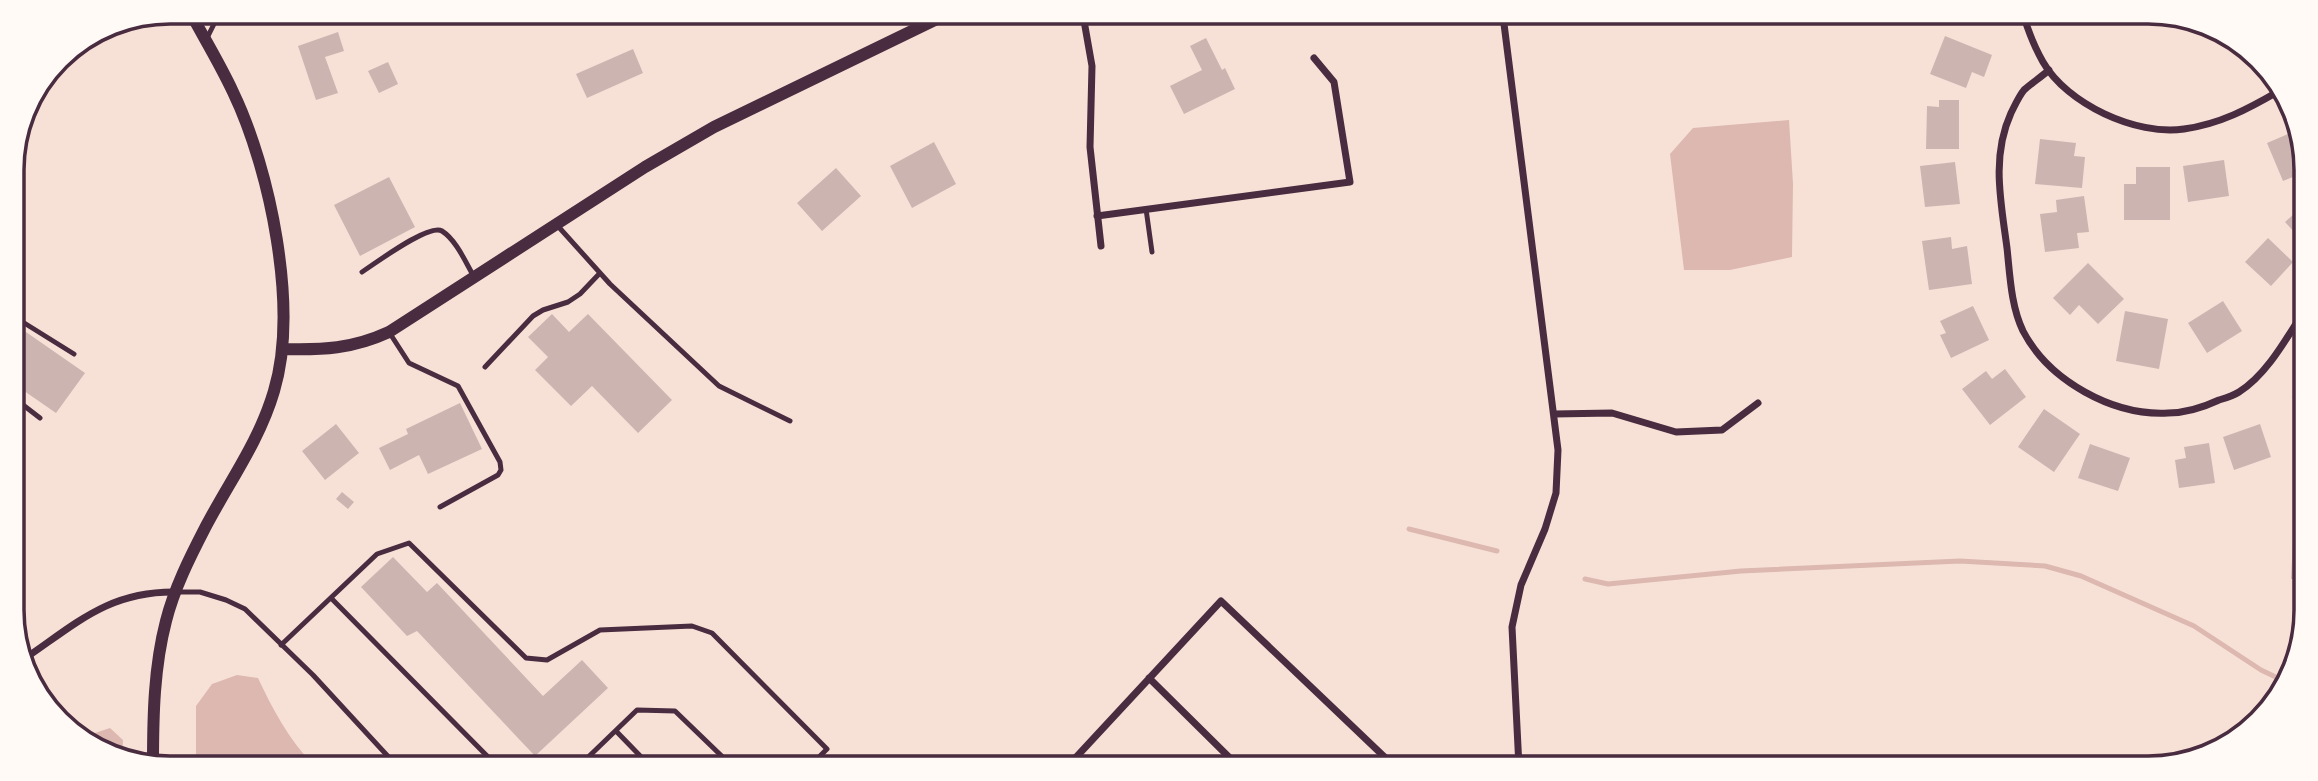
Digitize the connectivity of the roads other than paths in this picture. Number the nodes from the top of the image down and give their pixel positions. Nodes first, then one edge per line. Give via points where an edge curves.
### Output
1 (1504, 24) edge
2 (2027, 24) edge
3 (197, 25) edge
4 (213, 25) edge
5 (925, 25) edge
6 (1085, 25) edge
7 (205, 41) junction
8 (1314, 58) dead end
9 (2049, 70) junction
10 (2272, 95) edge
11 (1146, 209) junction
12 (1097, 216) junction
13 (556, 224) junction
14 (1101, 246) dead end
15 (1152, 252) dead end
16 (362, 272) dead end
17 (600, 273) junction
18 (475, 278) junction
19 (25, 323) edge
20 (2294, 327) edge
21 (389, 332) junction
22 (283, 349) junction
23 (74, 354) dead end
24 (485, 367) dead end
25 (1758, 403) dead end
26 (24, 406) edge
27 (1554, 414) junction
28 (40, 418) dead end
29 (790, 421) dead end
30 (440, 507) dead end
31 (176, 592) junction
32 (331, 598) junction
33 (281, 645) junction
34 (31, 654) edge
35 (1149, 678) junction
36 (616, 731) junction
37 (153, 755) edge
38 (388, 756) edge
39 (487, 756) edge
40 (591, 756) edge
41 (640, 756) edge
42 (722, 756) edge
43 (820, 756) edge
44 (1077, 756) edge
45 (1228, 756) edge
46 (1384, 756) edge
47 (1518, 756) edge

1 - 27 street
2 - 9 street
3 - 7 street
4 - 7 lane
5 - 13 street via 714,127
6 - 12 street via 1092,66 1090,147
7 - 22 street via 233,93 258,159 278,255
8 - 11 street via 1334,82 1350,182
9 - 10 street via 2066,90 2090,106 2151,128 2182,130 2213,123
9 - 20 street via 2022,92 2012,110 2002,134 1998,182 2014,306 2034,348 2054,369 2081,390 2140,412 2204,407 2239,392 2263,369
11 - 12 street
11 - 15 lane
12 - 14 street
13 - 17 lane
13 - 18 street
16 - 18 lane via 411,240 440,229
17 - 24 lane via 568,302 533,316
17 - 29 lane via 719,386
18 - 21 street
19 - 23 lane
21 - 22 street via 328,350
21 - 30 lane via 409,363 458,386 500,462 498,475
22 - 31 street via 275,390 251,449 206,527
25 - 27 street via 1722,430 1676,432 1612,412
26 - 28 lane
27 - 47 street via 1556,493 1521,585 1512,627
31 - 33 lane via 200,592 236,604
31 - 34 street via 154,591 117,599
31 - 37 street via 160,653
32 - 33 lane
32 - 39 lane
32 - 43 lane via 377,554 409,543 526,658 547,660 600,630 692,626 712,633 827,749
33 - 38 lane
35 - 44 street
35 - 45 street
35 - 46 street via 1221,601
36 - 40 lane
36 - 41 lane
36 - 42 lane via 637,710 675,711

